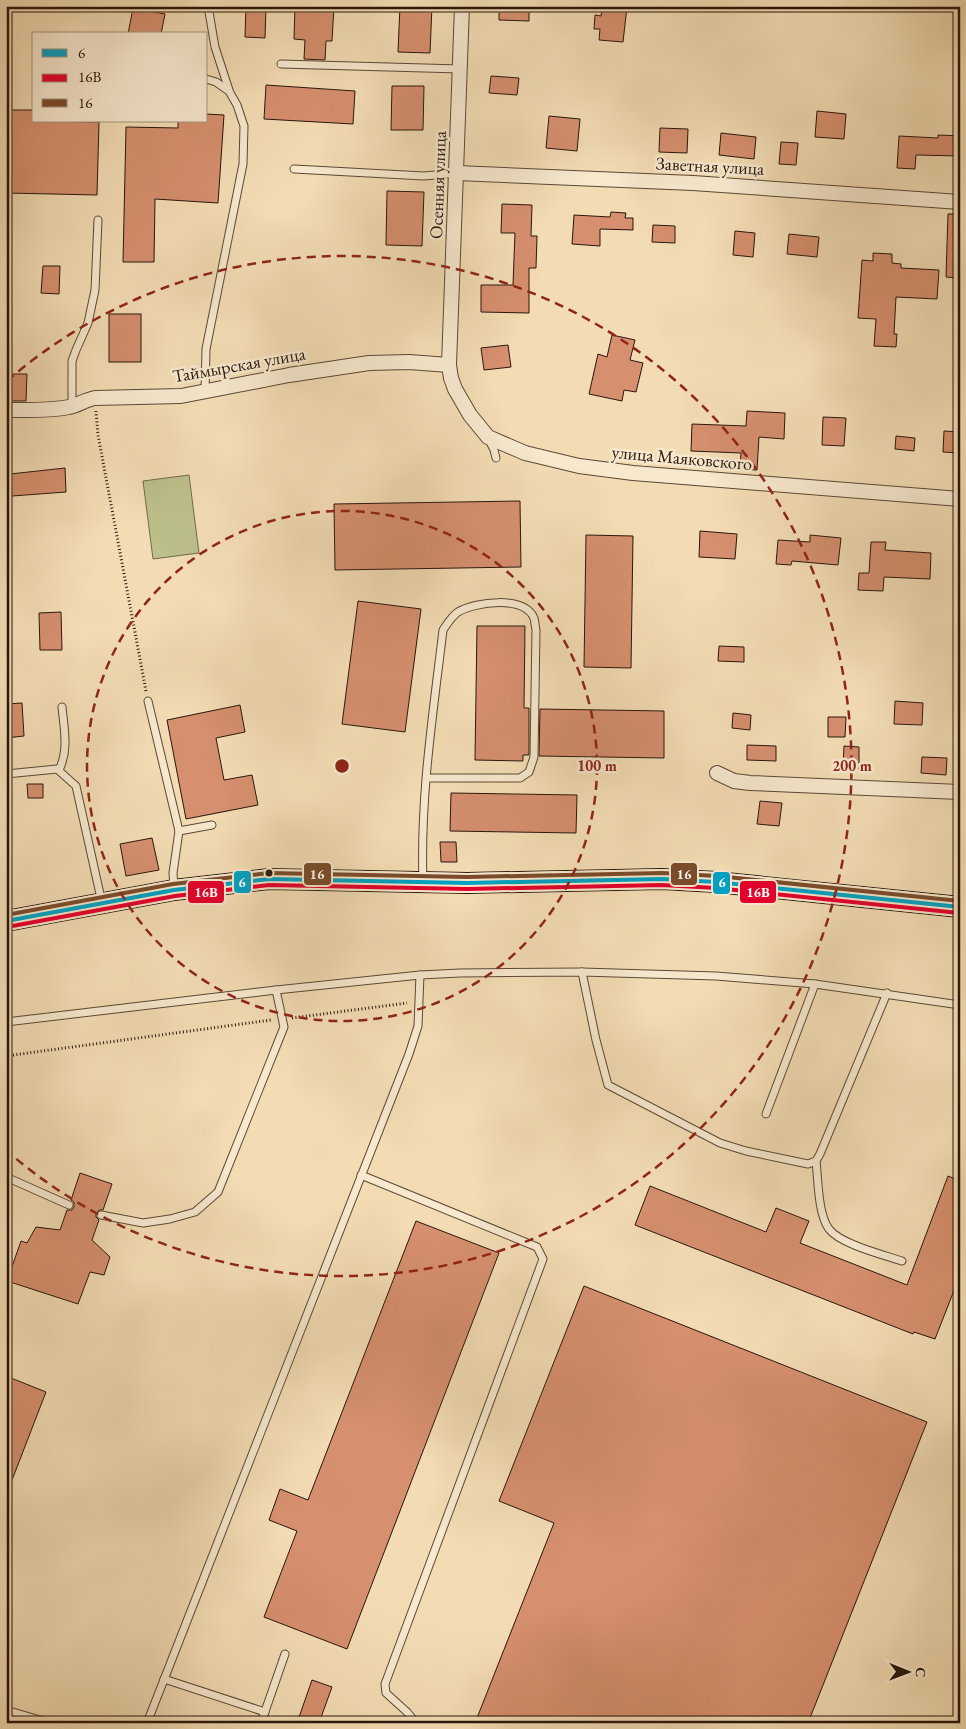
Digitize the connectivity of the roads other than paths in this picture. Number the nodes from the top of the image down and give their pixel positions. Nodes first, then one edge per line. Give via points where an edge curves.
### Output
1 (208, 6) edge
2 (462, 6) edge
3 (281, 64) dead end
4 (460, 69) junction
5 (208, 80) edge
6 (229, 91) junction
7 (294, 169) dead end
8 (457, 173) junction
9 (960, 202) edge
10 (98, 220) dead end
11 (449, 365) junction
12 (205, 390) junction
13 (72, 407) junction
14 (6, 410) edge
15 (488, 437) junction
16 (496, 458) dead end
17 (960, 500) edge
18 (148, 701) road end
19 (62, 707) dead end
20 (59, 770) junction
21 (717, 773) dead end
22 (6, 774) edge
23 (426, 778) junction
24 (960, 792) edge
25 (212, 825) dead end
26 (179, 831) junction
27 (423, 882) junction
28 (174, 890) junction
29 (102, 903) junction
30 (960, 907) edge
31 (6, 921) edge
32 (582, 972) junction
33 (420, 975) junction
34 (815, 984) junction
35 (276, 990) junction
36 (887, 994) junction
37 (960, 1005) edge
38 (6, 1022) edge
39 (766, 1114) dead end
40 (816, 1161) junction
41 (361, 1175) junction
42 (6, 1177) edge
43 (69, 1204) dead end
44 (101, 1215) dead end
45 (902, 1261) dead end
46 (286, 1654) dead end
47 (164, 1678) junction
48 (6, 1710) edge
49 (265, 1712) junction
50 (50, 1723) edge
51 (147, 1723) edge
52 (261, 1723) edge
53 (416, 1723) edge

1 - 6 lane via 215,47
2 - 4 street, Осенняя улица
3 - 4 lane
4 - 8 street, Осенняя улица
5 - 6 lane
6 - 12 lane via 244,126 244,164 206,349
7 - 8 lane via 424,176
8 - 9 street, Заветная улица via 693,183
8 - 11 street, Осенняя улица
10 - 13 lane via 95,290 88,323 72,362
11 - 12 street, Таймырская улица via 369,363
11 - 15 street, улица Маяковского via 455,389 470,416
12 - 13 street, Таймырская улица via 181,396 95,398
13 - 14 street, Таймырская улица
15 - 16 lane
15 - 17 street, улица Маяковского via 525,453 580,466
18 - 26 lane
19 - 20 lane via 66,745
20 - 22 lane
20 - 29 lane via 76,786
21 - 24 street via 734,781 750,783
23 - 23 lane via 442,630 456,613 483,603 511,604 528,610 534,618 536,630 534,757 529,772 520,778
23 - 27 lane
25 - 26 lane
26 - 28 lane
27 - 28 main road via 269,879
27 - 30 main road via 662,879
28 - 29 main road
29 - 31 main road
32 - 33 lane
32 - 34 lane via 716,976
32 - 40 lane via 608,1086 720,1144 808,1164
33 - 35 lane
33 - 41 lane via 418,1026
34 - 36 lane
34 - 39 lane
35 - 38 lane
35 - 44 lane via 284,1027 218,1192 195,1212 170,1219 143,1223
36 - 37 lane
36 - 40 lane
40 - 45 lane via 823,1216 828,1228 840,1239
41 - 47 lane
41 - 53 lane via 538,1248 544,1259 385,1684 386,1693
42 - 43 lane
46 - 49 lane
47 - 49 lane
47 - 51 lane
48 - 50 lane
49 - 52 lane

